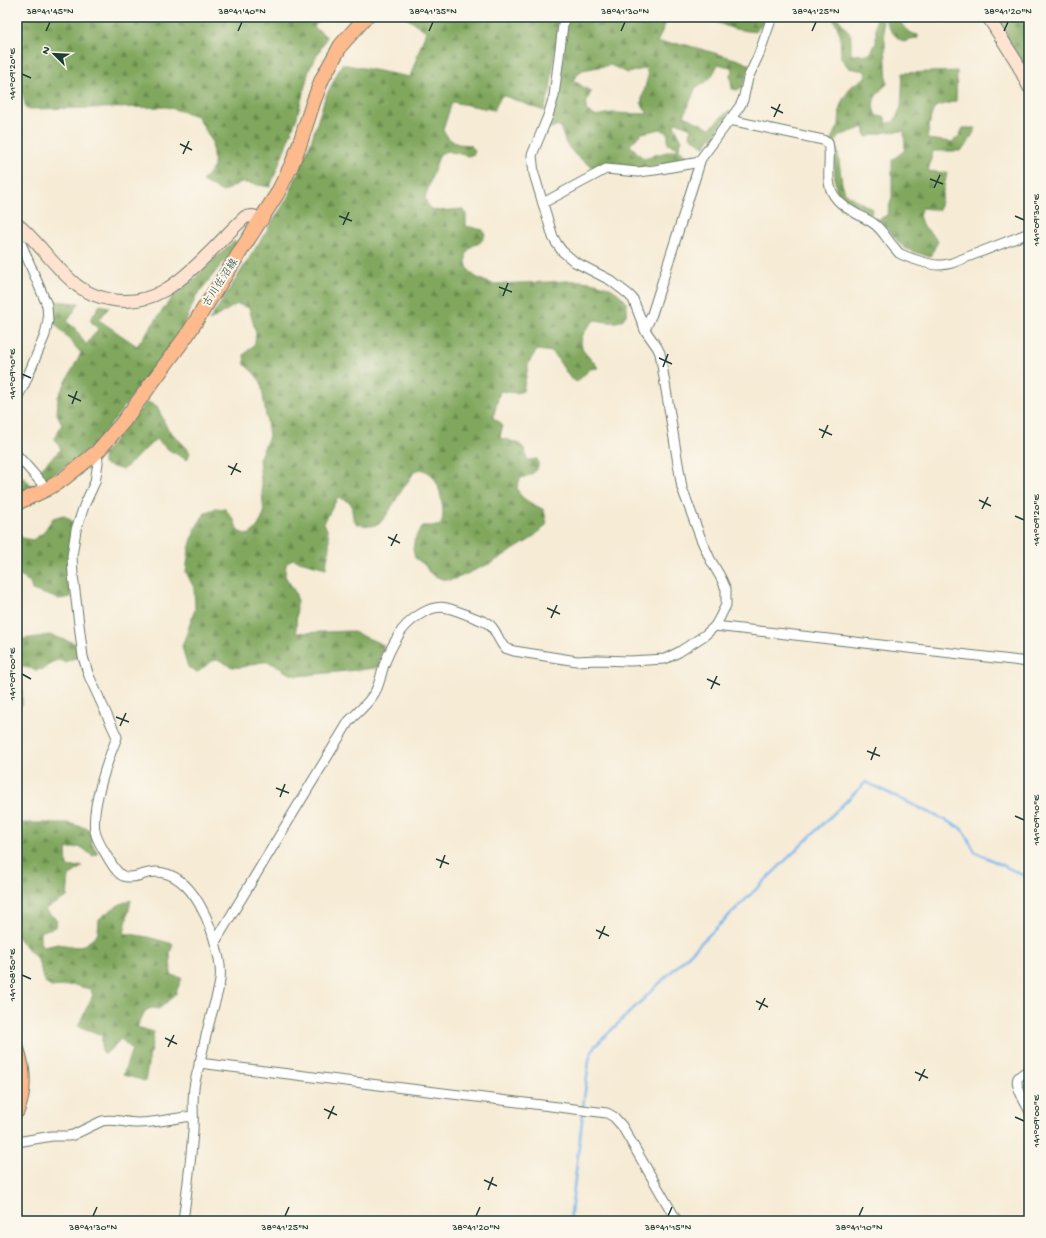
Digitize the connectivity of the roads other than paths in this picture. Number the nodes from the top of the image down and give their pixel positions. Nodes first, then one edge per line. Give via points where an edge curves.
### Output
1 (366, 17) edge
2 (564, 17) edge
3 (772, 17) edge
4 (988, 17) edge
5 (1029, 87) edge
6 (730, 120) junction
7 (700, 162) junction
8 (543, 203) junction
9 (262, 220) junction
10 (17, 224) edge
11 (1029, 233) edge
12 (17, 234) edge
13 (645, 330) junction
14 (17, 398) edge
15 (97, 452) junction
16 (17, 455) edge
17 (47, 489) junction
18 (17, 504) edge
19 (715, 626) junction
20 (1029, 662) edge
21 (215, 942) junction
22 (17, 1049) edge
23 (200, 1063) junction
24 (1029, 1070) edge
25 (1029, 1110) edge
26 (17, 1111) edge
27 (193, 1116) junction
28 (17, 1142) edge
29 (183, 1221) edge
30 (677, 1221) edge

1 - 9 main road, 古川佐沼線 via 340,45 331,61 312,103 291,166
2 - 8 street via 554,96 532,155 534,174
3 - 6 street via 748,78 743,100
4 - 5 street
6 - 7 street
6 - 11 street via 828,143 832,192 857,215 883,231 900,253 941,266
7 - 8 street via 638,172 606,169
7 - 13 street
8 - 13 street via 553,237 562,251 575,262 610,280 628,294 633,299
9 - 10 street via 253,216 245,217 197,265 168,289 153,296 128,301 102,298 80,288
9 - 15 main road, 古川佐沼線 via 187,335 123,422
12 - 14 street via 47,305 48,320 45,335
13 - 19 street via 660,353 679,473 687,503 704,546 726,589 726,605
15 - 17 main road, 古川佐沼線
15 - 21 street via 96,477 79,519 72,556 83,656 89,676 117,737 96,804 95,831 103,850 122,876 162,872 182,882 202,908
16 - 17 street
17 - 18 main road, 古川佐沼線
19 - 20 street
19 - 21 street via 705,635 665,659 577,661 506,648 487,623 447,608 439,607 422,613 402,631 385,661 377,690 349,721
21 - 23 street via 219,961 219,989
22 - 26 main road via 23,1075
23 - 27 street via 194,1088
23 - 30 street via 607,1113 618,1121
24 - 25 street via 1017,1081
27 - 28 street via 145,1123 102,1120 73,1135
27 - 29 street

